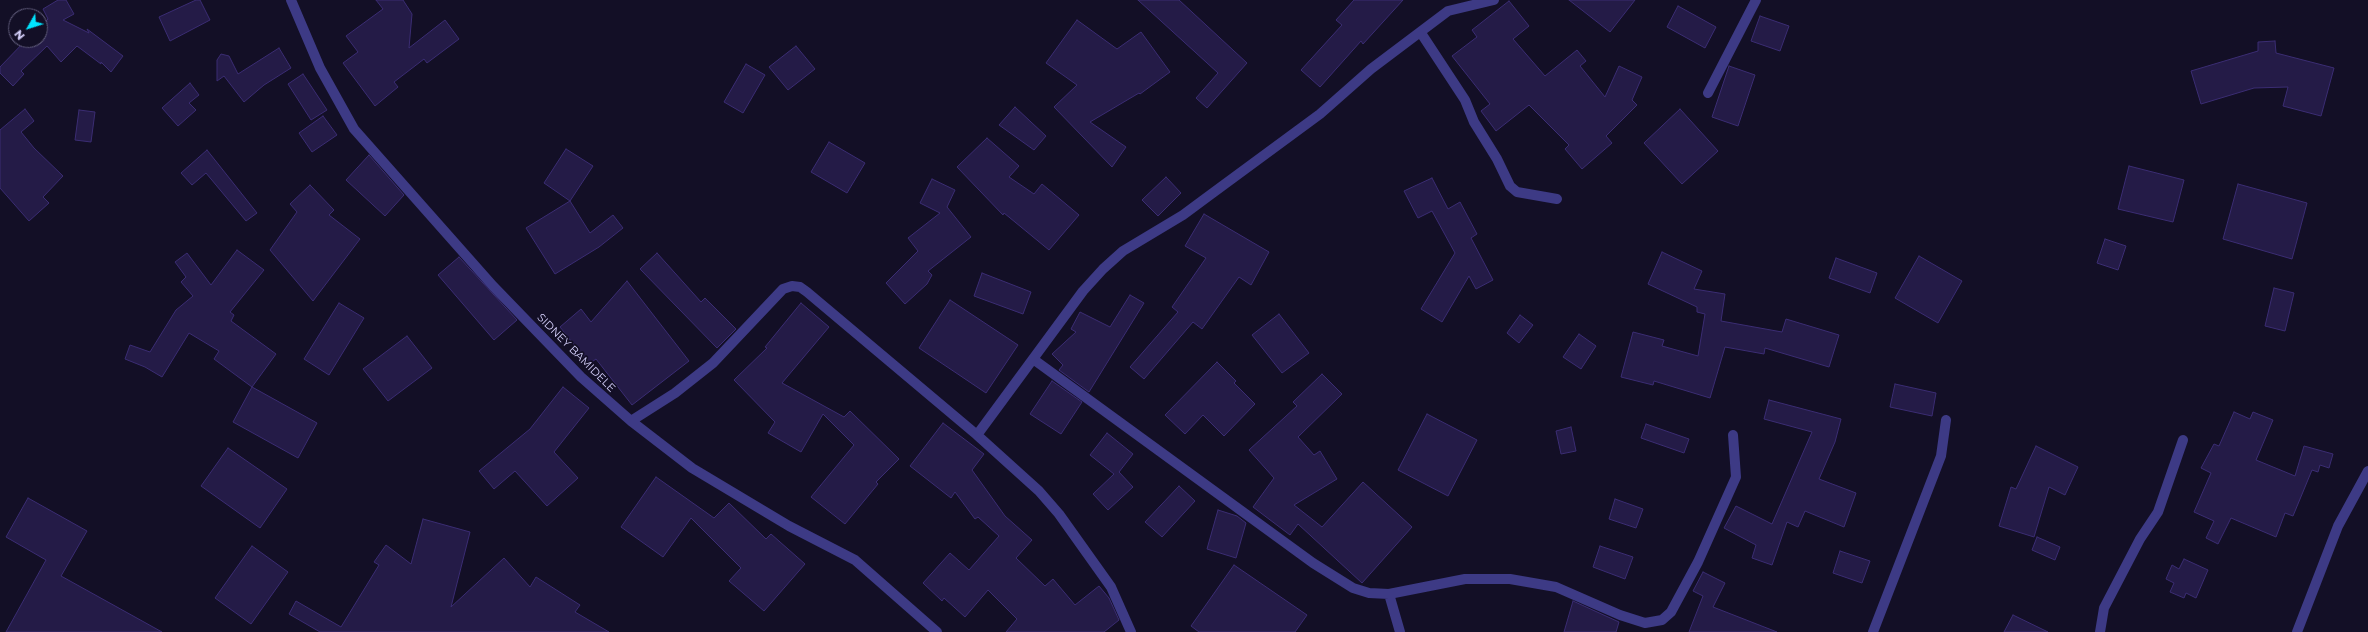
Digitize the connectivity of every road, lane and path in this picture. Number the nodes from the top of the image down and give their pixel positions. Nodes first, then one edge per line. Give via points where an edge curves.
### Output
1 (291, 0) edge
2 (1494, 0) edge
3 (1756, 0) edge
4 (1421, 33) junction
5 (1708, 93) dead end
6 (1557, 199) dead end
7 (1033, 359) junction
8 (1946, 420) dead end
9 (631, 422) junction
10 (977, 435) junction
11 (1733, 435) dead end
12 (2183, 440) dead end
13 (2368, 471) edge
14 (1389, 594) junction
15 (937, 632) edge
16 (1131, 632) edge
17 (1400, 632) edge
18 (1873, 632) edge
19 (2100, 632) edge
20 (2297, 632) edge

1 - 9 street, SIDNEY BAMIDELE via 320,68 354,129 493,286 581,377
2 - 4 street via 1448,11
3 - 5 street
4 - 6 street via 1465,100 1474,122 1510,186 1517,192
4 - 7 street via 1371,69 1320,114 1183,215 1123,251 1083,291
7 - 10 street
7 - 14 street via 1313,563 1353,588 1369,593
8 - 18 street via 1941,456
9 - 10 street via 675,393 713,363 783,289 792,286 800,287 807,292
9 - 15 street, SIDNEY BAMIDELE via 692,468 789,526 855,560
10 - 16 street via 1039,491 1059,514 1111,587
11 - 14 street via 1736,477 1676,605 1662,620 1645,622 1620,615 1556,587 1510,579 1465,579
12 - 19 street via 2158,512 2140,539 2104,608
13 - 20 street via 2338,526
14 - 17 street

